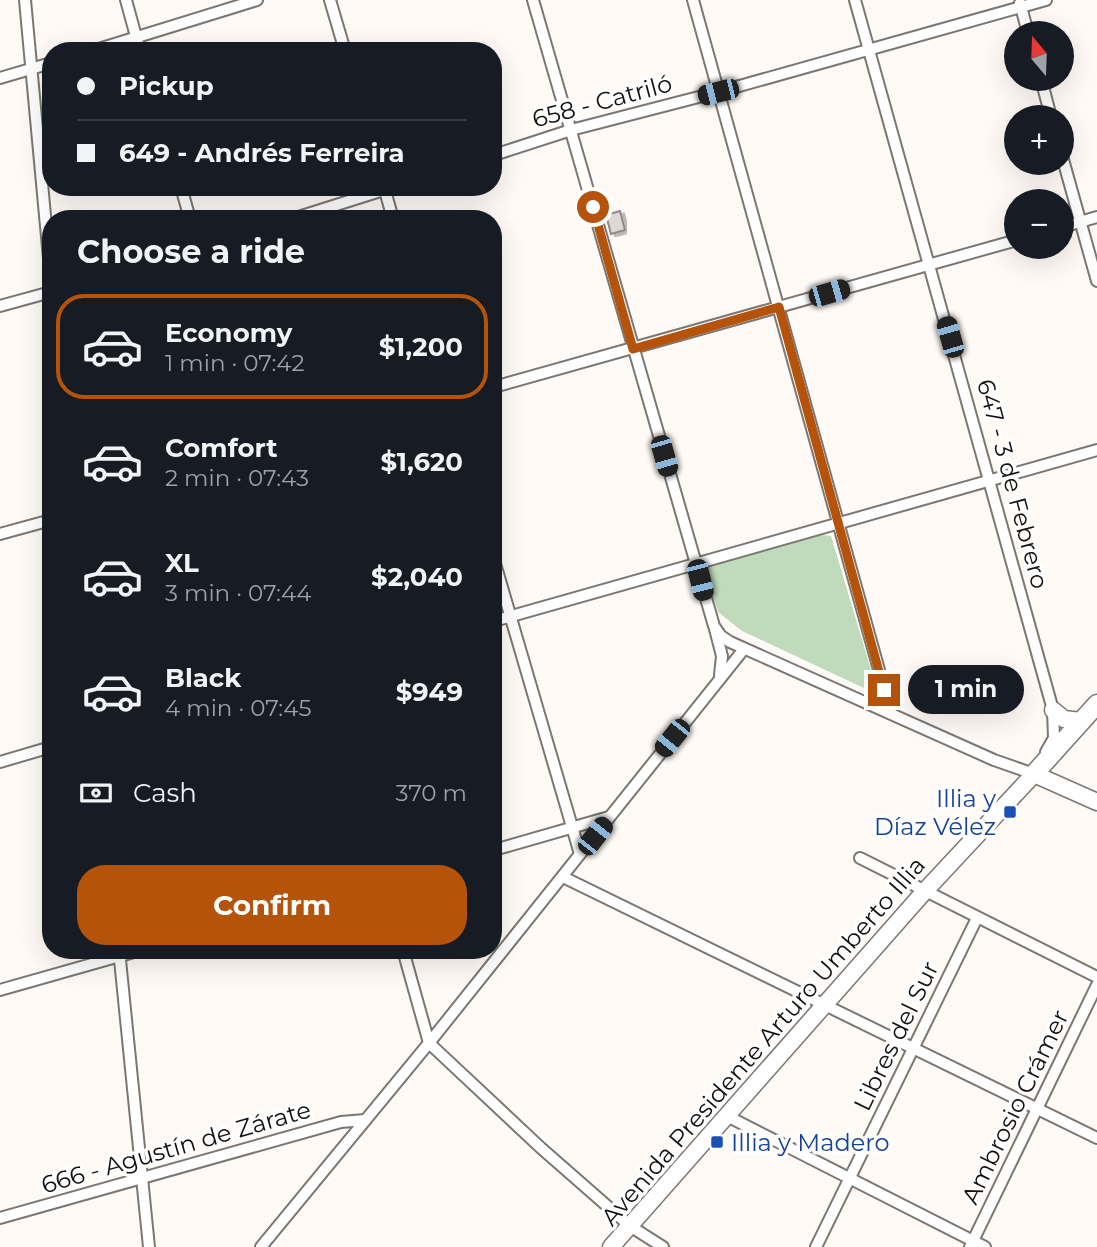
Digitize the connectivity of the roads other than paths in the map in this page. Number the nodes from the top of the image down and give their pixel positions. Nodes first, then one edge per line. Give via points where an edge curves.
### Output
1 (25, 0) edge
2 (126, 0) edge
3 (257, 0) edge
4 (330, 0) edge
5 (533, 0) edge
6 (693, 0) edge
7 (855, 0) edge
8 (1046, 0) edge
9 (1020, 4) edge
10 (1025, 21) edge
11 (136, 37) junction
12 (120, 42) edge
13 (137, 42) edge
14 (342, 42) edge
15 (869, 50) junction
16 (42, 66) edge
17 (31, 69) junction
18 (0, 78) edge
19 (718, 92) junction
20 (570, 130) junction
21 (502, 152) edge
22 (1067, 175) edge
23 (42, 185) edge
24 (362, 196) edge
25 (320, 210) edge
26 (1097, 217) edge
27 (1080, 222) junction
28 (1074, 224) edge
29 (1004, 244) edge
30 (930, 265) junction
31 (1097, 281) edge
32 (42, 294) edge
33 (0, 306) edge
34 (779, 307) junction
35 (633, 349) junction
36 (502, 385) edge
37 (1097, 450) edge
38 (991, 481) junction
39 (42, 522) edge
40 (837, 525) junction
41 (0, 534) edge
42 (695, 563) junction
43 (502, 588) edge
44 (510, 616) junction
45 (502, 618) edge
46 (714, 626) junction
47 (744, 649) junction
48 (719, 678) junction
49 (1097, 704) edge
50 (1053, 710) junction
51 (891, 713) junction
52 (1089, 721) edge
53 (42, 750) edge
54 (0, 762) edge
55 (1034, 774) junction
56 (1097, 802) edge
57 (610, 817) junction
58 (573, 828) junction
59 (502, 848) edge
60 (580, 854) junction
61 (860, 858) dead end
62 (563, 877) junction
63 (924, 892) junction
64 (977, 918) junction
65 (502, 953) edge
66 (101, 959) edge
67 (121, 959) edge
68 (406, 959) edge
69 (497, 959) edge
70 (1097, 977) edge
71 (1097, 985) edge
72 (0, 990) edge
73 (826, 1003) junction
74 (429, 1043) junction
75 (915, 1047) junction
76 (1037, 1108) junction
77 (727, 1116) junction
78 (365, 1120) junction
79 (1097, 1138) edge
80 (142, 1178) junction
81 (848, 1179) junction
82 (0, 1218) edge
83 (630, 1226) junction
84 (971, 1244) edge
85 (149, 1247) edge
86 (261, 1247) edge
87 (611, 1247) edge
88 (663, 1247) edge
89 (816, 1247) edge
90 (985, 1247) edge

1 - 17 street
2 - 11 street
3 - 11 street
4 - 14 street
5 - 20 street
6 - 19 street
7 - 15 street, 647 - 3 de Febrero
8 - 9 street, 658 - Catriló
9 - 10 street
9 - 15 street, 658 - Catriló
11 - 12 street
11 - 13 street
15 - 19 street, 658 - Catriló
15 - 30 street, 647 - 3 de Febrero
16 - 17 street
17 - 18 street
17 - 23 street
19 - 20 street, 658 - Catriló
19 - 34 street
20 - 21 street, 658 - Catriló
20 - 35 street
22 - 27 street
24 - 25 street
26 - 27 street
27 - 28 street
27 - 31 street
29 - 30 street
30 - 34 street
30 - 38 street, 647 - 3 de Febrero
32 - 33 street
34 - 35 street
34 - 40 street
35 - 36 street
35 - 42 street
37 - 38 street
38 - 40 street
38 - 50 street, 647 - 3 de Febrero
39 - 41 street
40 - 42 street
40 - 51 street
42 - 44 street
42 - 46 street
43 - 44 street
44 - 45 street
44 - 58 street
46 - 47 street via 721,636
46 - 48 street via 723,665
47 - 48 street
47 - 51 street
48 - 57 street
49 - 52 main road
50 - 52 main road via 1064,719
50 - 55 street, 647 - 3 de Febrero via 1054,738
51 - 55 street
52 - 55 main road
53 - 54 street
55 - 56 main road
55 - 63 main road, Avenida Presidente Arturo Umberto Illia
57 - 58 street
57 - 60 street
58 - 59 street
58 - 60 street
60 - 62 street
61 - 63 street
62 - 65 street
62 - 73 street
63 - 64 street
63 - 73 main road, Avenida Presidente Arturo Umberto Illia
64 - 70 street
64 - 75 street, Libres del Sur
66 - 72 street
67 - 80 street
68 - 74 street
69 - 74 street
71 - 76 street, Ambrosio Crámer
73 - 75 street
73 - 77 main road, Avenida Presidente Arturo Umberto Illia
74 - 78 street
74 - 83 street
75 - 76 street
75 - 81 street, Libres del Sur
76 - 79 street
76 - 84 street, Ambrosio Crámer
77 - 81 street
77 - 83 main road, Avenida Presidente Arturo Umberto Illia
78 - 80 street, 666 - Agustín de Zárate via 341,1122
78 - 86 street
80 - 82 street, 666 - Agustín de Zárate
80 - 85 street
81 - 84 street
81 - 89 street, Libres del Sur
83 - 87 main road, Avenida Presidente Arturo Umberto Illia
83 - 88 street
84 - 90 street

